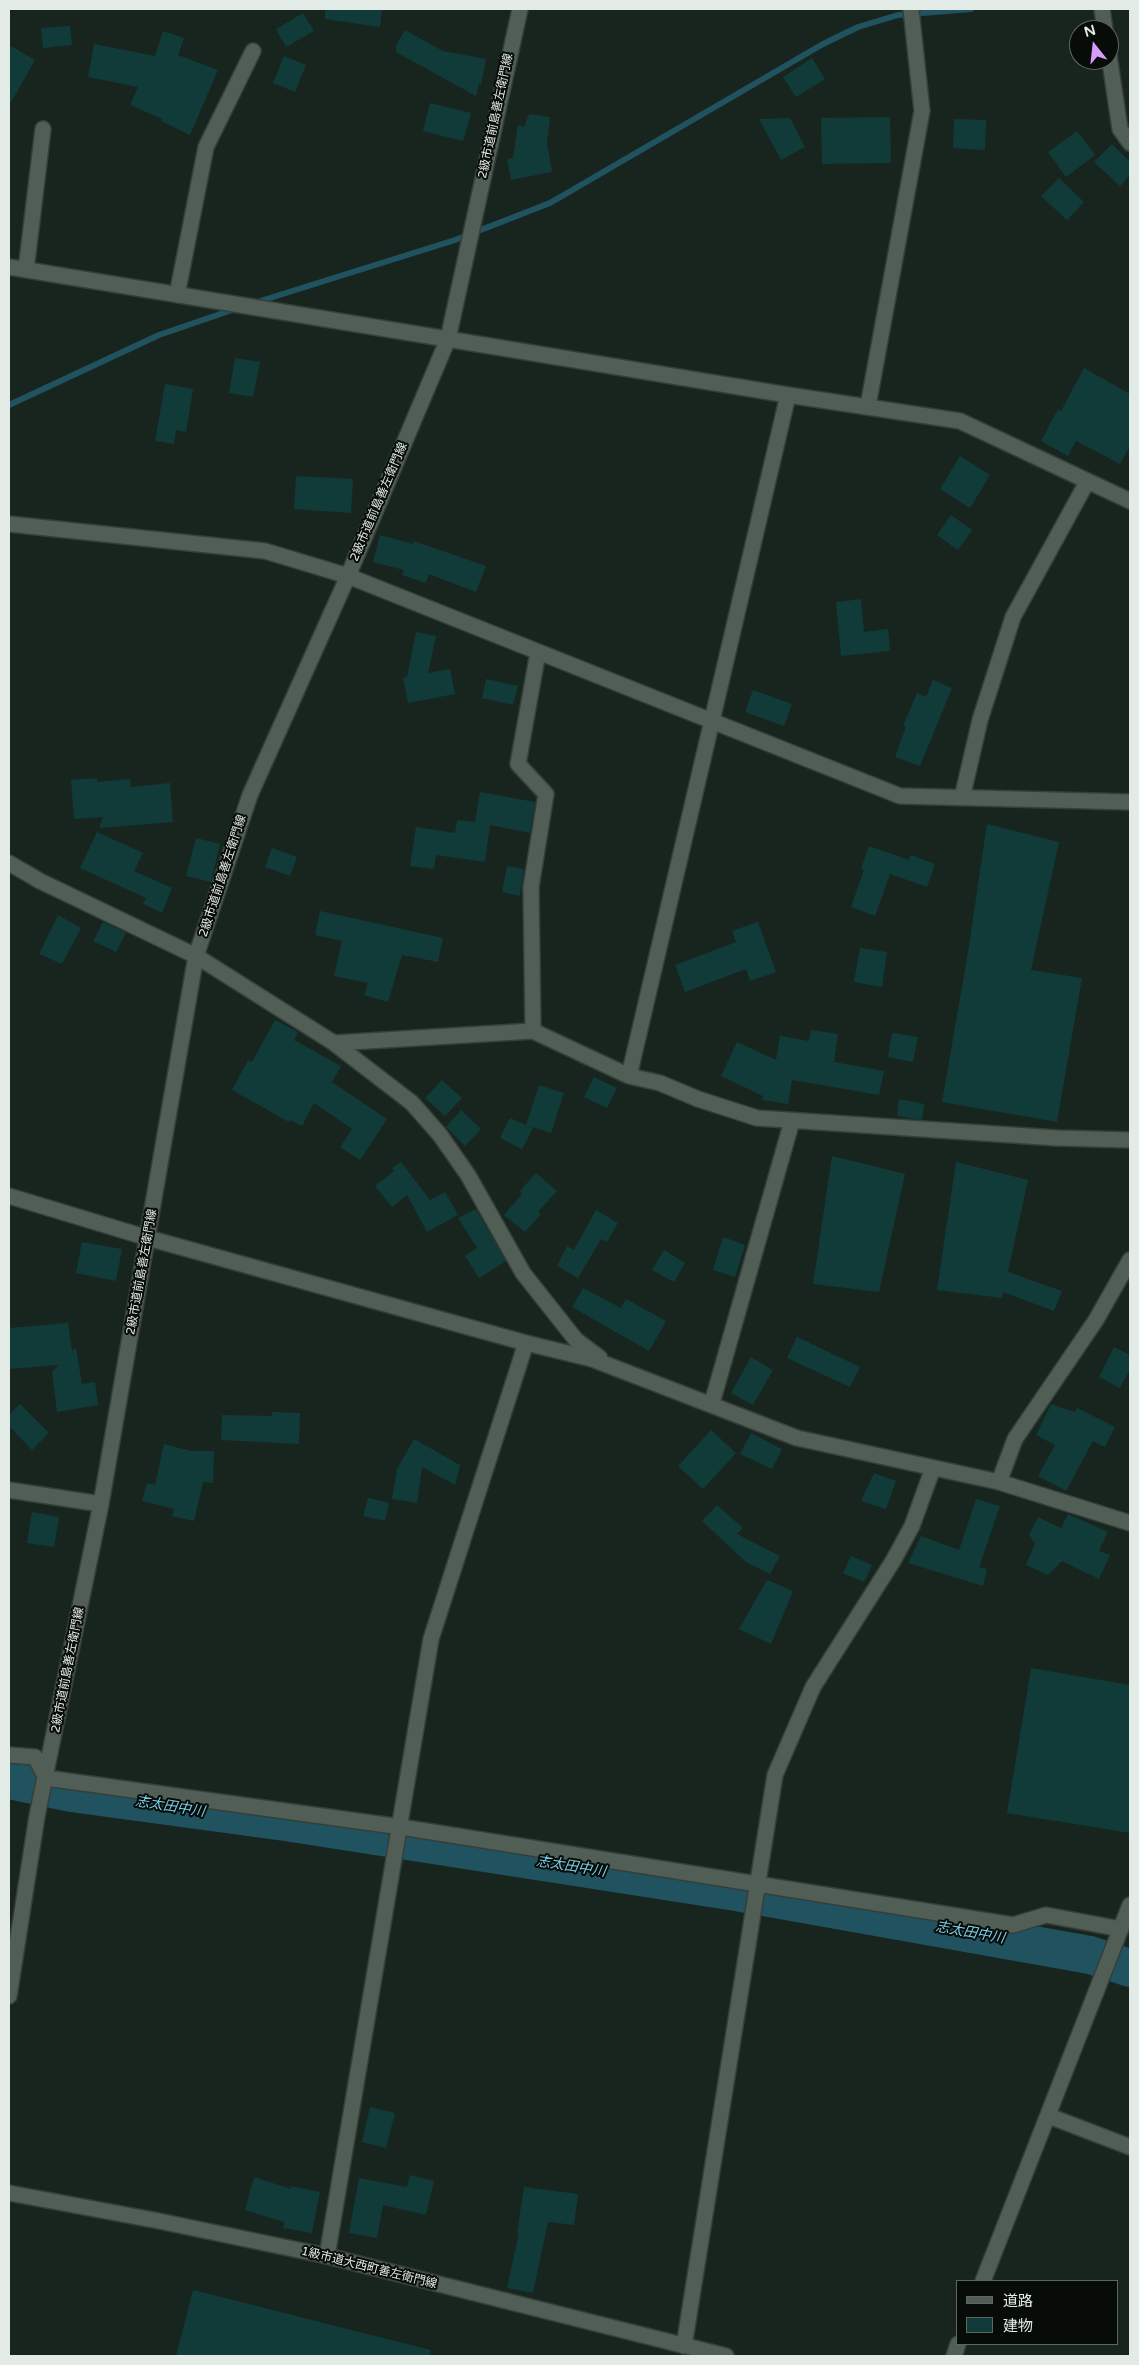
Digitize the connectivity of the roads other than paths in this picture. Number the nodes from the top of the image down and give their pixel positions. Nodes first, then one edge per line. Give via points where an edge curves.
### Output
1 (520, 9) edge
2 (911, 9) edge
3 (253, 51) dead end
4 (1111, 70) edge
5 (43, 129) dead end
6 (1130, 144) edge
7 (9, 267) edge
8 (26, 270) junction
9 (177, 295) junction
10 (448, 340) junction
11 (788, 395) junction
12 (868, 406) junction
13 (1087, 482) junction
14 (1130, 501) edge
15 (9, 524) edge
16 (348, 576) junction
17 (538, 652) junction
18 (711, 721) junction
19 (962, 798) junction
20 (1130, 802) edge
21 (9, 862) edge
22 (196, 956) junction
23 (533, 1031) junction
24 (334, 1043) junction
25 (629, 1076) junction
26 (792, 1121) junction
27 (1130, 1140) edge
28 (9, 1196) edge
29 (148, 1238) junction
30 (1130, 1260) edge
31 (526, 1343) junction
32 (609, 1365) junction
33 (712, 1404) junction
34 (933, 1468) junction
35 (999, 1482) junction
36 (9, 1490) edge
37 (102, 1504) junction
38 (1130, 1523) edge
39 (9, 1755) edge
40 (46, 1778) junction
41 (400, 1828) junction
42 (757, 1884) junction
43 (1130, 1905) edge
44 (1121, 1937) edge
45 (9, 1996) edge
46 (1049, 2116) junction
47 (1130, 2147) edge
48 (9, 2193) edge
49 (327, 2256) junction
50 (983, 2280) edge
51 (684, 2346) junction
52 (726, 2356) edge

1 - 10 street, 2級市道前島善左衛門線
2 - 12 street via 922,112
3 - 9 street via 206,147
4 - 6 street via 1120,129
5 - 8 street
7 - 8 street
8 - 9 street
9 - 10 street
10 - 11 street
10 - 16 street, 2級市道前島善左衛門線
11 - 12 street
11 - 18 street
12 - 13 street via 960,421
13 - 14 street
13 - 19 street via 1013,617 980,720
15 - 16 street via 265,551
16 - 17 street
16 - 22 street, 2級市道前島善左衛門線 via 250,795
17 - 18 street
17 - 23 street via 518,764 546,794 531,887
18 - 19 street via 900,796
18 - 25 street
19 - 20 street
21 - 22 street via 40,882
22 - 24 street
22 - 29 street, 2級市道前島善左衛門線
23 - 24 street
23 - 25 street
24 - 32 street via 412,1103 440,1135 468,1175 523,1273 576,1340
25 - 26 street via 660,1083 757,1118
26 - 27 street
26 - 33 street
28 - 29 street
29 - 31 street
29 - 37 street, 2級市道前島善左衛門線
30 - 35 street via 1096,1320 1015,1438
31 - 32 street
31 - 41 street via 431,1639
32 - 33 street
33 - 34 street via 797,1438
34 - 35 street
34 - 42 street via 912,1526 813,1688 775,1775
35 - 38 street
36 - 37 street
37 - 40 street, 2級市道前島善左衛門線
39 - 40 street via 35,1757
40 - 41 street
40 - 45 street, 2級市道前島善左衛門線 via 37,1816
41 - 42 street
41 - 49 street
42 - 44 street via 1013,1925 1046,1915
42 - 51 street
43 - 44 street
44 - 46 street
46 - 47 street
46 - 50 street
48 - 49 street, 1級市道大西町善左衛門線
49 - 51 street, 1級市道大西町善左衛門線
51 - 52 street, 1級市道大西町善左衛門線

